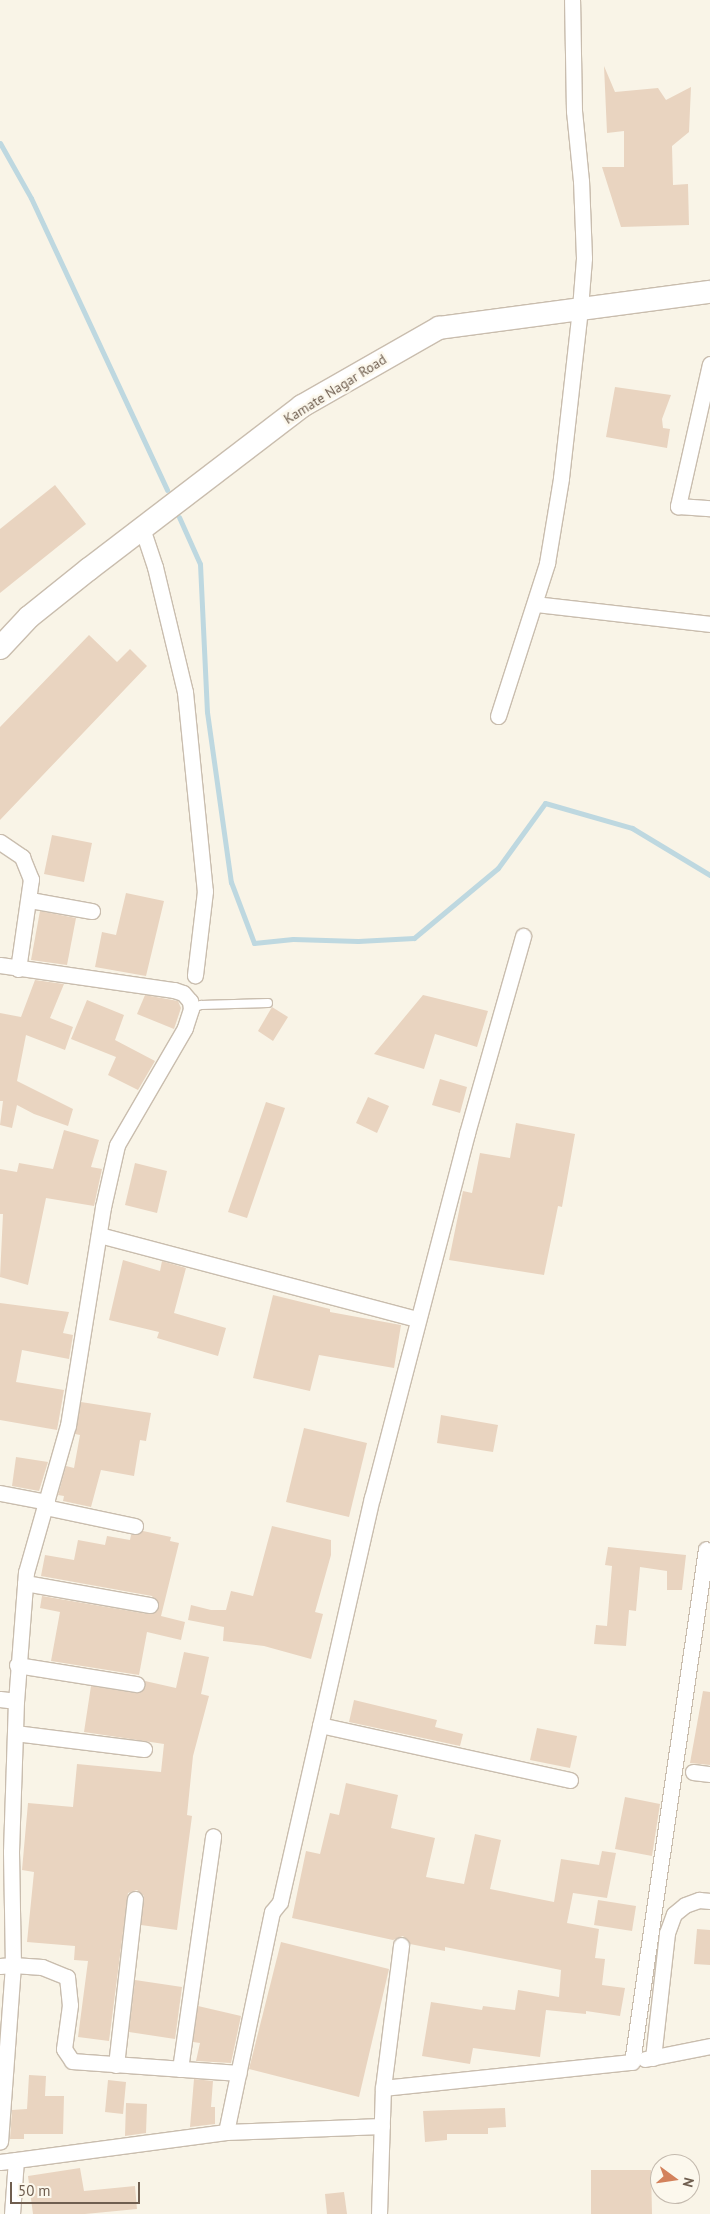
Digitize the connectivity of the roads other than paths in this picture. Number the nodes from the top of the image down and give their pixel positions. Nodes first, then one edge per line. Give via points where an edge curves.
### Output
1 (572, 0) edge
2 (710, 292) edge
3 (580, 308) junction
4 (710, 364) edge
5 (710, 508) edge
6 (142, 528) junction
7 (535, 604) junction
8 (710, 624) edge
9 (3, 639) edge
10 (498, 716) dead end
11 (0, 842) edge
12 (30, 900) junction
13 (92, 911) dead end
14 (523, 936) dead end
15 (0, 965) edge
16 (18, 969) junction
17 (195, 975) dead end
18 (268, 1003) dead end
19 (191, 1009) junction
20 (99, 1235) junction
21 (417, 1319) junction
22 (0, 1493) edge
23 (46, 1504) junction
24 (135, 1526) dead end
25 (706, 1549) dead end
26 (25, 1583) junction
27 (150, 1605) dead end
28 (18, 1665) junction
29 (136, 1684) dead end
30 (0, 1700) edge
31 (16, 1701) junction
32 (320, 1725) junction
33 (15, 1733) junction
34 (144, 1749) dead end
35 (693, 1772) dead end
36 (710, 1774) edge
37 (570, 1780) dead end
38 (213, 1836) dead end
39 (135, 1899) dead end
40 (710, 1901) edge
41 (401, 1945) dead end
42 (6, 1966) edge
43 (710, 2046) edge
44 (653, 2058) junction
45 (632, 2062) junction
46 (116, 2065) junction
47 (180, 2068) junction
48 (239, 2073) junction
49 (383, 2088) junction
50 (382, 2126) junction
51 (226, 2132) junction
52 (0, 2142) edge
53 (16, 2160) junction
54 (0, 2162) edge
55 (12, 2214) edge
56 (379, 2214) edge

1 - 3 street via 574,111 583,239
2 - 3 street, Kamate Nagar Road
3 - 6 street, Kamate Nagar Road via 439,328 302,406
3 - 7 street via 561,478 547,563
4 - 5 street via 678,506
6 - 9 street, Kamate Nagar Road
6 - 17 street via 155,567 185,692 205,891
7 - 8 street
7 - 10 street
11 - 12 street via 22,857 31,879
12 - 13 street
12 - 16 street
14 - 21 street
15 - 16 street
16 - 19 street via 174,990 190,1001
18 - 19 lane via 201,1005
19 - 20 street via 185,1028 117,1145
20 - 21 street
20 - 23 street via 68,1425
21 - 32 street
22 - 23 street
23 - 24 street
23 - 26 street
25 - 45 street
26 - 27 street
26 - 28 street
28 - 29 street
28 - 31 street
30 - 31 street
31 - 33 street
32 - 37 street
32 - 48 street via 280,1902 272,1912
33 - 34 street
33 - 42 street
35 - 36 street
38 - 47 street
39 - 46 street
40 - 44 street via 699,1900 685,1905 674,1914 667,1932
41 - 49 street
42 - 46 street via 42,1967 67,1978 70,2005 65,2035 67,2056 78,2063
42 - 52 street
43 - 44 street
44 - 45 street
45 - 49 street
46 - 47 street
47 - 48 street
48 - 51 street
49 - 50 street
50 - 51 street
50 - 56 street
51 - 53 street
53 - 54 street
53 - 55 street

